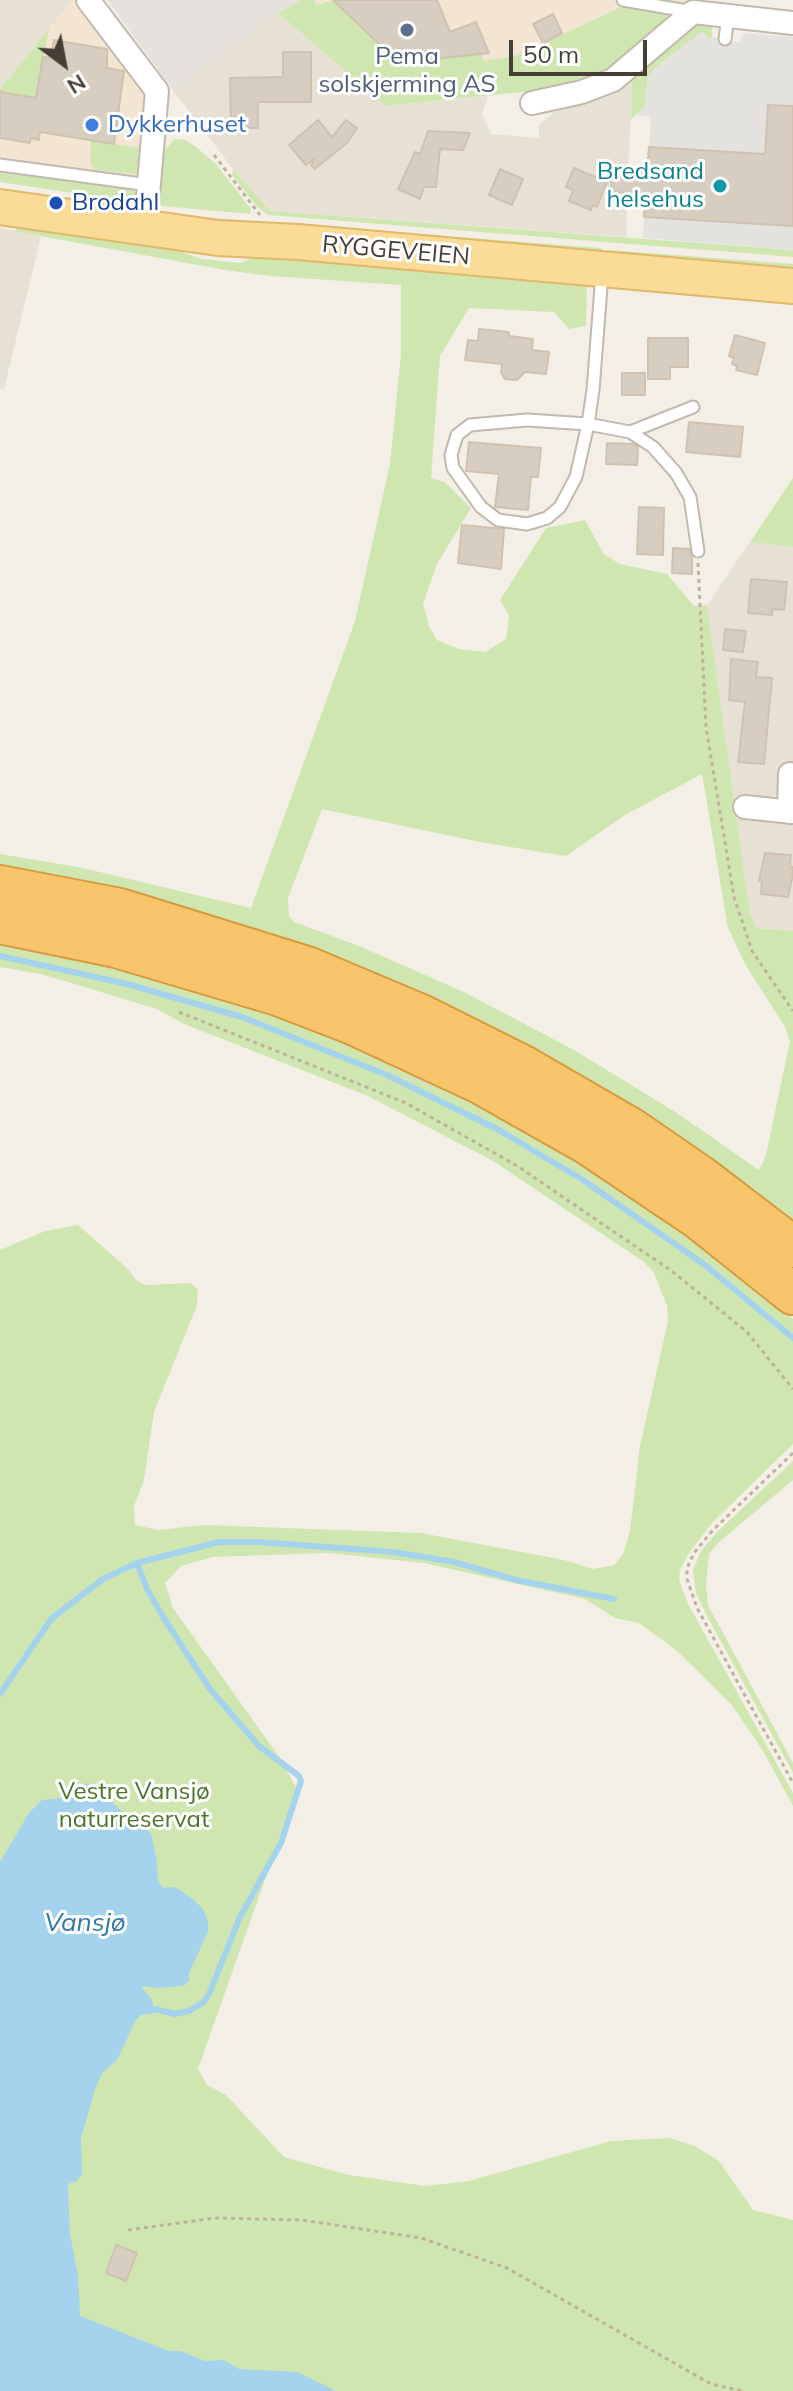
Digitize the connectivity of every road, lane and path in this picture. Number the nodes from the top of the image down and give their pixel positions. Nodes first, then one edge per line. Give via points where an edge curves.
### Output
1 (88, 0) edge
2 (623, 0) edge
3 (693, 12) junction
4 (737, 14) junction
5 (793, 23) edge
6 (725, 39) dead end
7 (532, 103) dead end
8 (214, 155) dead end
9 (0, 165) edge
10 (149, 185) junction
11 (0, 207) edge
12 (262, 218) dead end
13 (145, 229) junction
14 (602, 269) junction
15 (793, 286) edge
16 (693, 407) dead end
17 (588, 424) junction
18 (630, 432) junction
19 (698, 551) joint
20 (790, 774) dead end
21 (745, 807) dead end
22 (791, 812) edge
23 (0, 886) edge
24 (0, 923) edge
25 (793, 1011) edge
26 (179, 1012) dead end
27 (793, 1247) edge
28 (793, 1294) edge
29 (793, 1389) edge
30 (793, 1453) edge
31 (793, 1783) edge
32 (128, 2230) dead end
33 (742, 2391) edge

1 - 10 street via 157,91
2 - 3 lane
3 - 4 street
3 - 7 street via 613,80
4 - 5 street
4 - 6 lane
8 - 12 path
9 - 10 lane
10 - 13 street
11 - 13 main road, RYGGEVEIEN
13 - 14 main road, RYGGEVEIEN
14 - 15 main road, RYGGEVEIEN
14 - 17 lane
16 - 18 lane
17 - 17 lane via 576,477 560,507 547,518 527,524 498,520 481,507 453,468 457,435 470,425 527,420
17 - 18 lane
18 - 19 lane via 653,447 690,497
19 - 25 path via 706,727 734,897 752,951
20 - 22 street
21 - 22 street
23 - 27 highway via 120,909 307,967 421,1015 632,1129
24 - 28 highway via 116,947 278,995 452,1070 586,1143 699,1219
26 - 29 path via 406,1103 519,1167 673,1272 747,1332
30 - 31 path via 712,1531 694,1553 687,1579 697,1608
32 - 33 path via 215,2218 273,2219 421,2238 507,2268 711,2384

